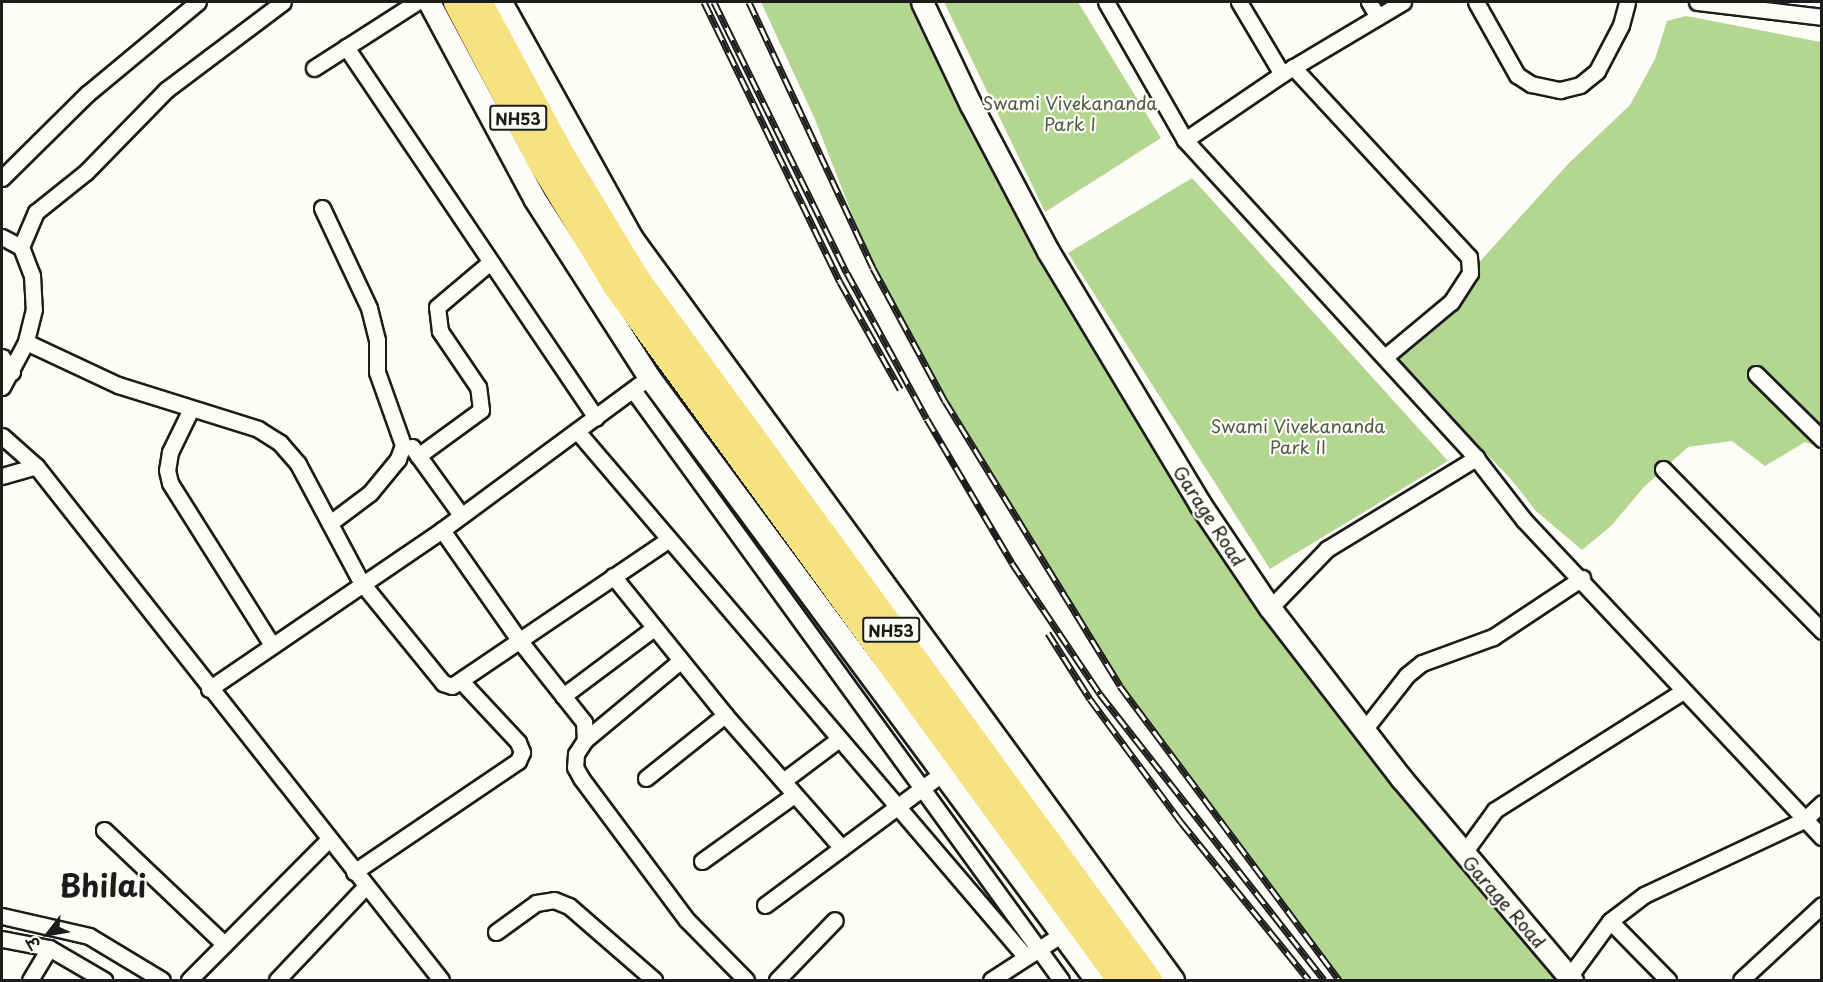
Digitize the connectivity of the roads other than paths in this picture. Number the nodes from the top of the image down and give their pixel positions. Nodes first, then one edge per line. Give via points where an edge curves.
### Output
1 (198, 2) edge
2 (283, 2) edge
3 (417, 2) edge
4 (429, 2) edge
5 (457, 2) edge
6 (478, 2) edge
7 (501, 2) edge
8 (922, 2) edge
9 (1106, 2) edge
10 (1239, 2) edge
11 (1369, 2) edge
12 (1403, 2) edge
13 (1476, 2) edge
14 (1627, 2) edge
15 (1697, 2) edge
16 (1788, 6) edge
17 (1378, 17) junction
18 (1821, 17) edge
19 (346, 47) junction
20 (314, 68) dead end
21 (1288, 71) junction
22 (1185, 140) junction
23 (2, 178) edge
24 (322, 208) dead end
25 (592, 228) junction
26 (2, 237) edge
27 (21, 247) junction
28 (489, 263) junction
29 (26, 342) junction
30 (2, 357) edge
31 (1385, 357) junction
32 (12, 372) junction
33 (1756, 374) dead end
34 (641, 383) junction
35 (2, 387) edge
36 (191, 409) junction
37 (596, 417) junction
38 (401, 431) junction
39 (577, 431) junction
40 (2, 436) edge
41 (1821, 439) edge
42 (418, 456) junction
43 (1476, 458) junction
44 (36, 466) junction
45 (1663, 469) dead end
46 (2, 476) edge
47 (462, 515) junction
48 (330, 523) junction
49 (442, 530) junction
50 (668, 540) junction
51 (613, 576) junction
52 (1582, 578) junction
53 (361, 582) junction
54 (1270, 608) junction
55 (654, 628) junction
56 (1821, 631) edge
57 (519, 640) junction
58 (272, 645) junction
59 (680, 661) junction
60 (462, 682) junction
61 (209, 689) junction
62 (1683, 691) junction
63 (563, 696) junction
64 (725, 715) junction
65 (1364, 730) junction
66 (839, 739) junction
67 (585, 740) junction
68 (942, 773) junction
69 (646, 778) dead end
70 (783, 782) junction
71 (923, 788) junction
72 (794, 795) junction
73 (1821, 803) edge
74 (897, 807) junction
75 (1804, 820) junction
76 (104, 830) dead end
77 (1821, 837) edge
78 (328, 840) junction
79 (842, 848) junction
80 (1463, 854) junction
81 (702, 861) dead end
82 (354, 873) junction
83 (365, 887) junction
84 (1821, 904) edge
85 (765, 905) dead end
86 (2, 916) edge
87 (835, 920) dead end
88 (1610, 921) junction
89 (496, 932) dead end
90 (1062, 934) junction
91 (2, 939) edge
92 (225, 944) junction
93 (49, 948) junction
94 (1031, 952) junction
95 (1570, 979) edge
96 (30, 981) edge
97 (104, 981) edge
98 (162, 981) edge
99 (189, 981) edge
100 (277, 981) edge
101 (441, 981) edge
102 (654, 981) edge
103 (746, 981) edge
104 (777, 981) edge
105 (992, 981) edge
106 (1061, 981) edge
107 (1096, 981) edge
108 (1121, 981) edge
109 (1148, 981) edge
110 (1173, 981) edge
111 (1668, 981) edge
112 (1741, 981) edge

1 - 23 street via 87,94
2 - 27 street via 166,90 86,172 36,212
3 - 19 street
4 - 34 street, NH53 via 524,181 574,260
5 - 25 highway, NH53
6 - 25 highway, NH53
7 - 110 street, NH53 via 631,237
8 - 54 street, Garage Road via 1048,251 1200,504
9 - 22 street
10 - 21 street
11 - 17 street
12 - 17 street
13 - 14 street via 1517,75 1531,84 1560,90 1580,85 1597,70 1621,25
15 - 16 street
16 - 18 street
17 - 21 street
19 - 20 street
19 - 28 street
21 - 22 street
21 - 31 street via 1469,257 1470,273 1451,302
22 - 31 street
24 - 38 street via 369,308 377,340 377,372
25 - 108 highway, NH53 via 794,534
25 - 109 highway, NH53
26 - 27 street
27 - 29 street via 33,286 34,309
28 - 37 street
28 - 42 street via 437,307 440,331 478,387 481,410
29 - 32 street
29 - 36 street via 118,386
30 - 32 street
31 - 43 street
32 - 35 street
33 - 41 street
34 - 37 street
34 - 68 street
34 - 71 street
36 - 48 street via 258,429 280,443 298,464
36 - 58 street via 170,452 170,483
37 - 39 street
38 - 42 street
38 - 48 street via 403,446 384,478 355,507
39 - 47 street
39 - 50 street
40 - 44 street
42 - 47 street
43 - 52 street via 1524,519
43 - 54 street via 1327,549
44 - 46 street
44 - 61 street
45 - 56 street
47 - 49 street
48 - 53 street
49 - 53 street
49 - 57 street
50 - 51 street
50 - 66 street
51 - 55 street
51 - 57 street
52 - 62 street
52 - 65 street via 1493,637 1422,663 1407,675
53 - 58 street
53 - 60 street via 443,683 452,686
54 - 65 street, Garage Road
55 - 59 street
55 - 63 street
57 - 60 street
57 - 63 street
58 - 61 street
59 - 64 street
59 - 67 street
60 - 82 street via 518,742 522,752 518,761
61 - 78 street
62 - 75 street
62 - 80 street via 1495,810
63 - 67 street via 584,722
64 - 69 street
64 - 70 street
65 - 80 street, Garage Road
66 - 70 street
66 - 74 street
67 - 103 street via 576,754 575,767 581,778 687,920
68 - 71 street
68 - 90 street
70 - 72 street
71 - 74 street
71 - 94 street
72 - 79 street
72 - 81 street
73 - 75 street
74 - 79 street
74 - 94 street
75 - 77 street
75 - 88 street via 1644,895
76 - 92 street
78 - 82 street
78 - 92 street
79 - 85 street
80 - 95 street, Garage Road
82 - 83 street
83 - 100 street
83 - 101 street
84 - 112 street
86 - 98 street via 88,936
87 - 104 street
88 - 95 street
88 - 111 street
89 - 102 street via 536,903 554,900 569,906
90 - 94 street
90 - 107 street
91 - 93 street
92 - 99 street
93 - 96 street
93 - 97 street
94 - 105 street
94 - 106 street

